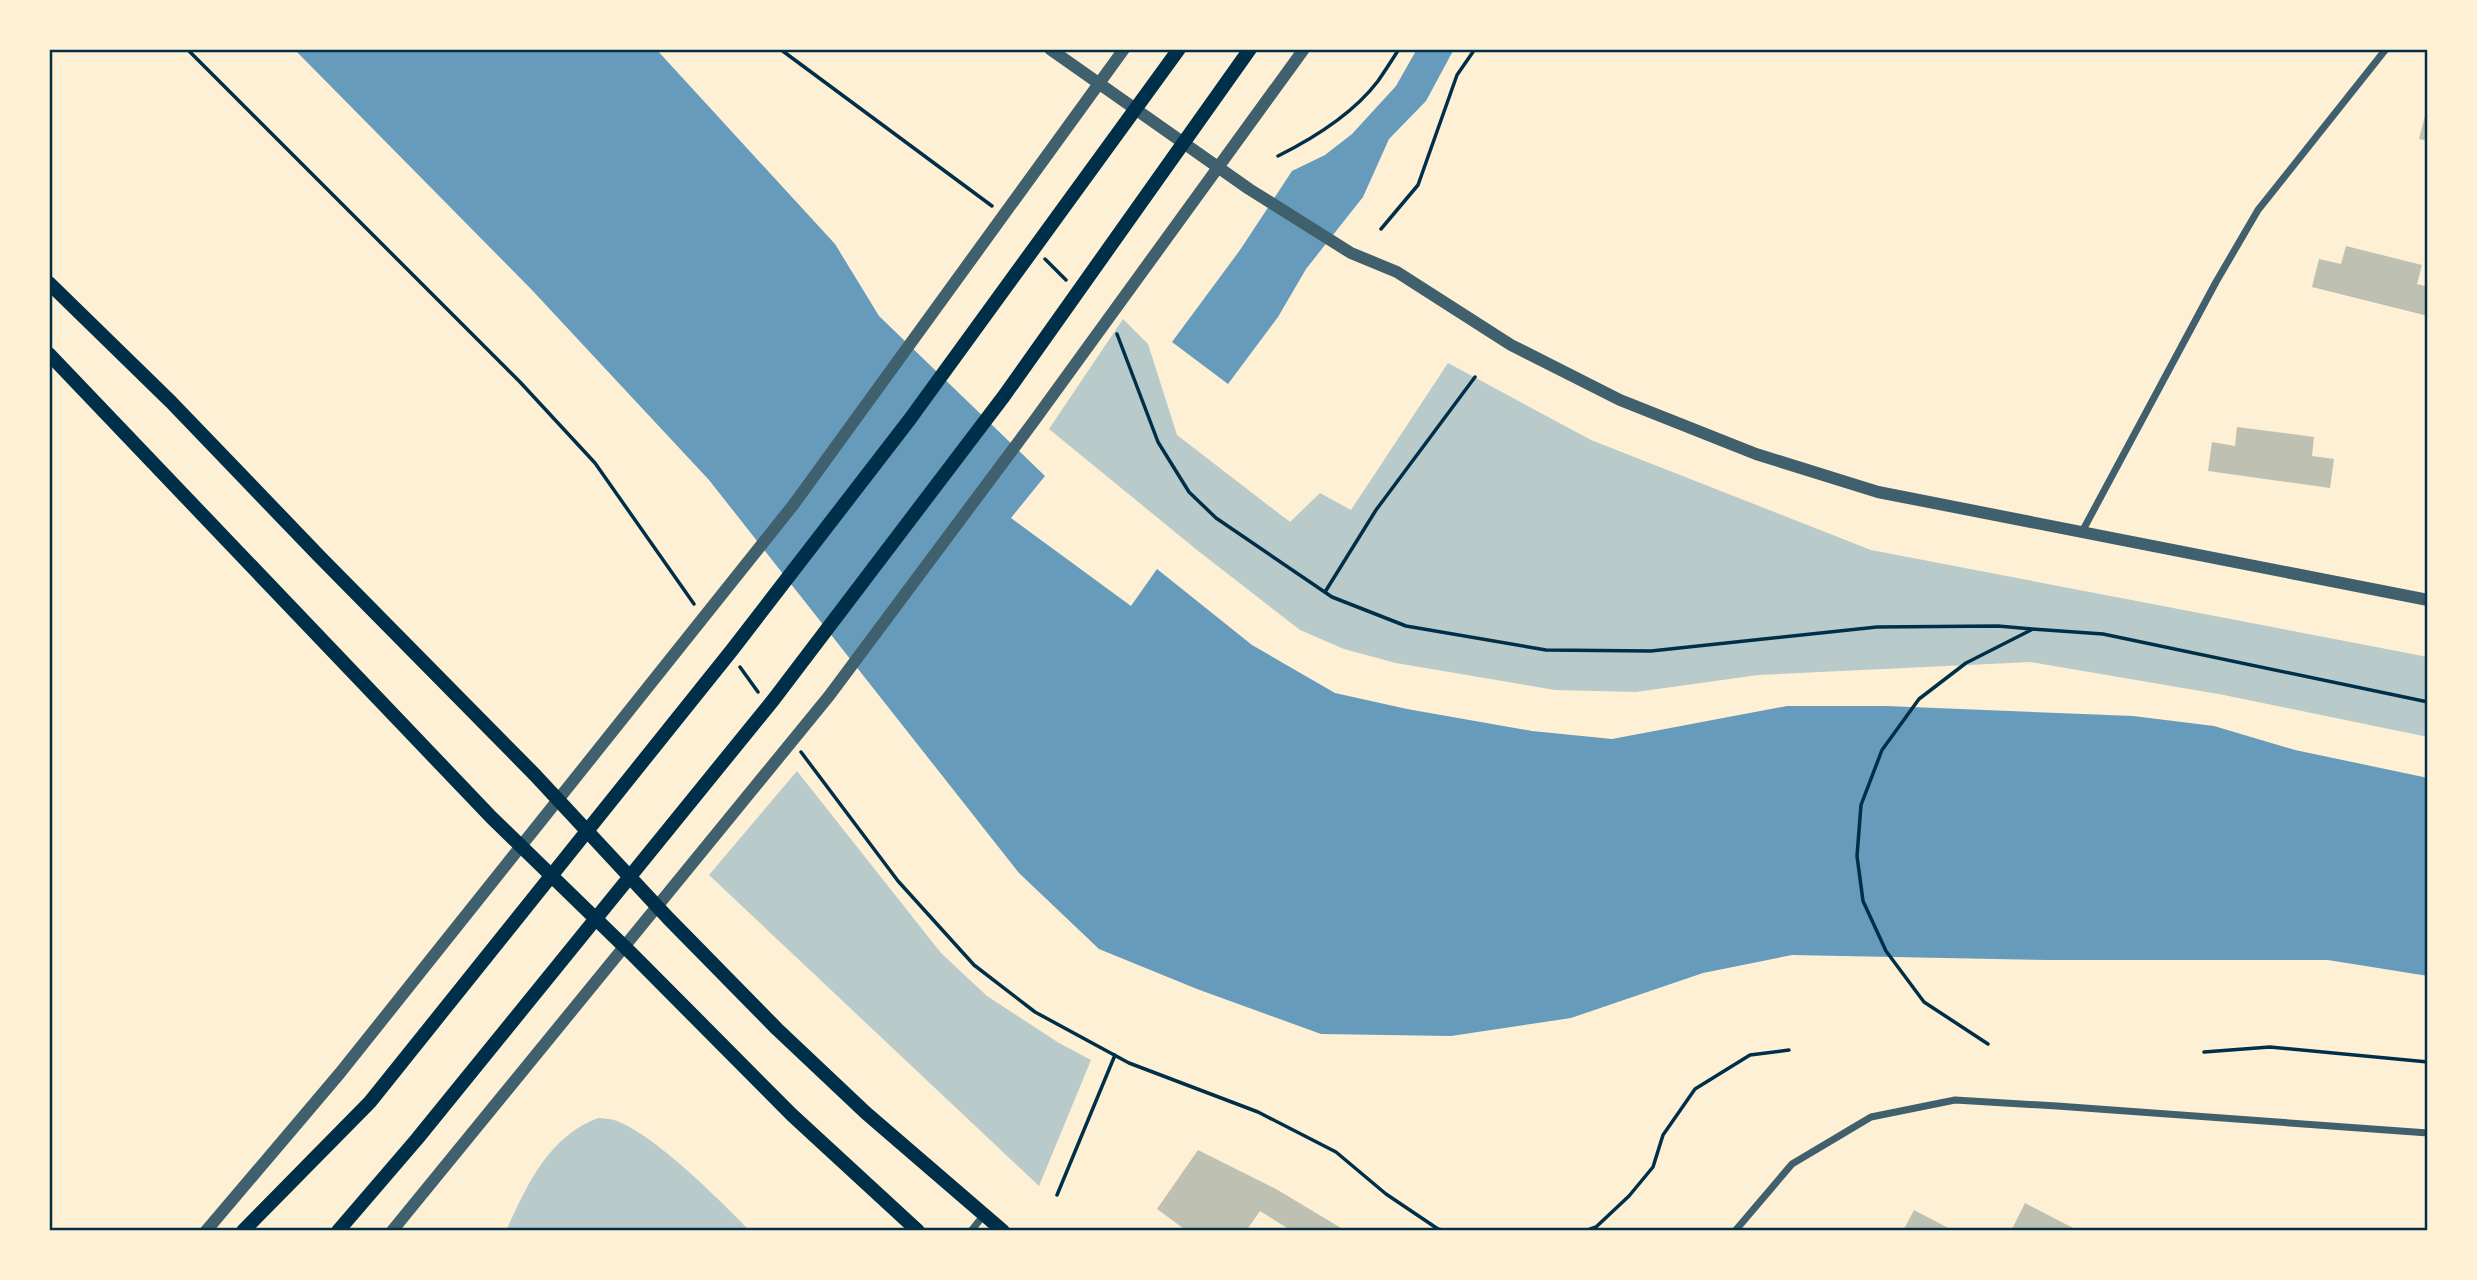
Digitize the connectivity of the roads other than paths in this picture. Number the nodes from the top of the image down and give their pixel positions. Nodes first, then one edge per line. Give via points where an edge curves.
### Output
1 (1050, 49) edge
2 (1124, 49) edge
3 (1179, 49) edge
4 (1250, 49) edge
5 (1304, 49) edge
6 (2386, 49) edge
7 (49, 282) edge
8 (49, 354) edge
9 (2082, 530) junction
10 (2428, 600) edge
11 (2428, 1133) edge
12 (417, 1139) junction
13 (983, 1216) junction
14 (206, 1231) edge
15 (243, 1231) edge
16 (338, 1231) edge
17 (348, 1231) edge
18 (392, 1231) edge
19 (918, 1231) edge
20 (971, 1231) edge
21 (1003, 1231) edge
22 (1735, 1231) edge

1 - 9 street via 1249,189 1351,253 1397,272 1511,345 1620,400 1756,454 1878,492
2 - 14 street via 794,504 340,1073
3 - 15 main road via 893,441 732,650 370,1102
4 - 12 main road via 1004,396 774,699
5 - 18 street via 830,696
6 - 9 street via 2258,210
7 - 13 main road via 535,775 777,1028
8 - 19 main road via 491,817 792,1115
9 - 10 street
11 - 22 street via 1955,1100 1871,1117 1792,1164
12 - 16 main road
12 - 17 main road
13 - 20 street
13 - 21 main road

